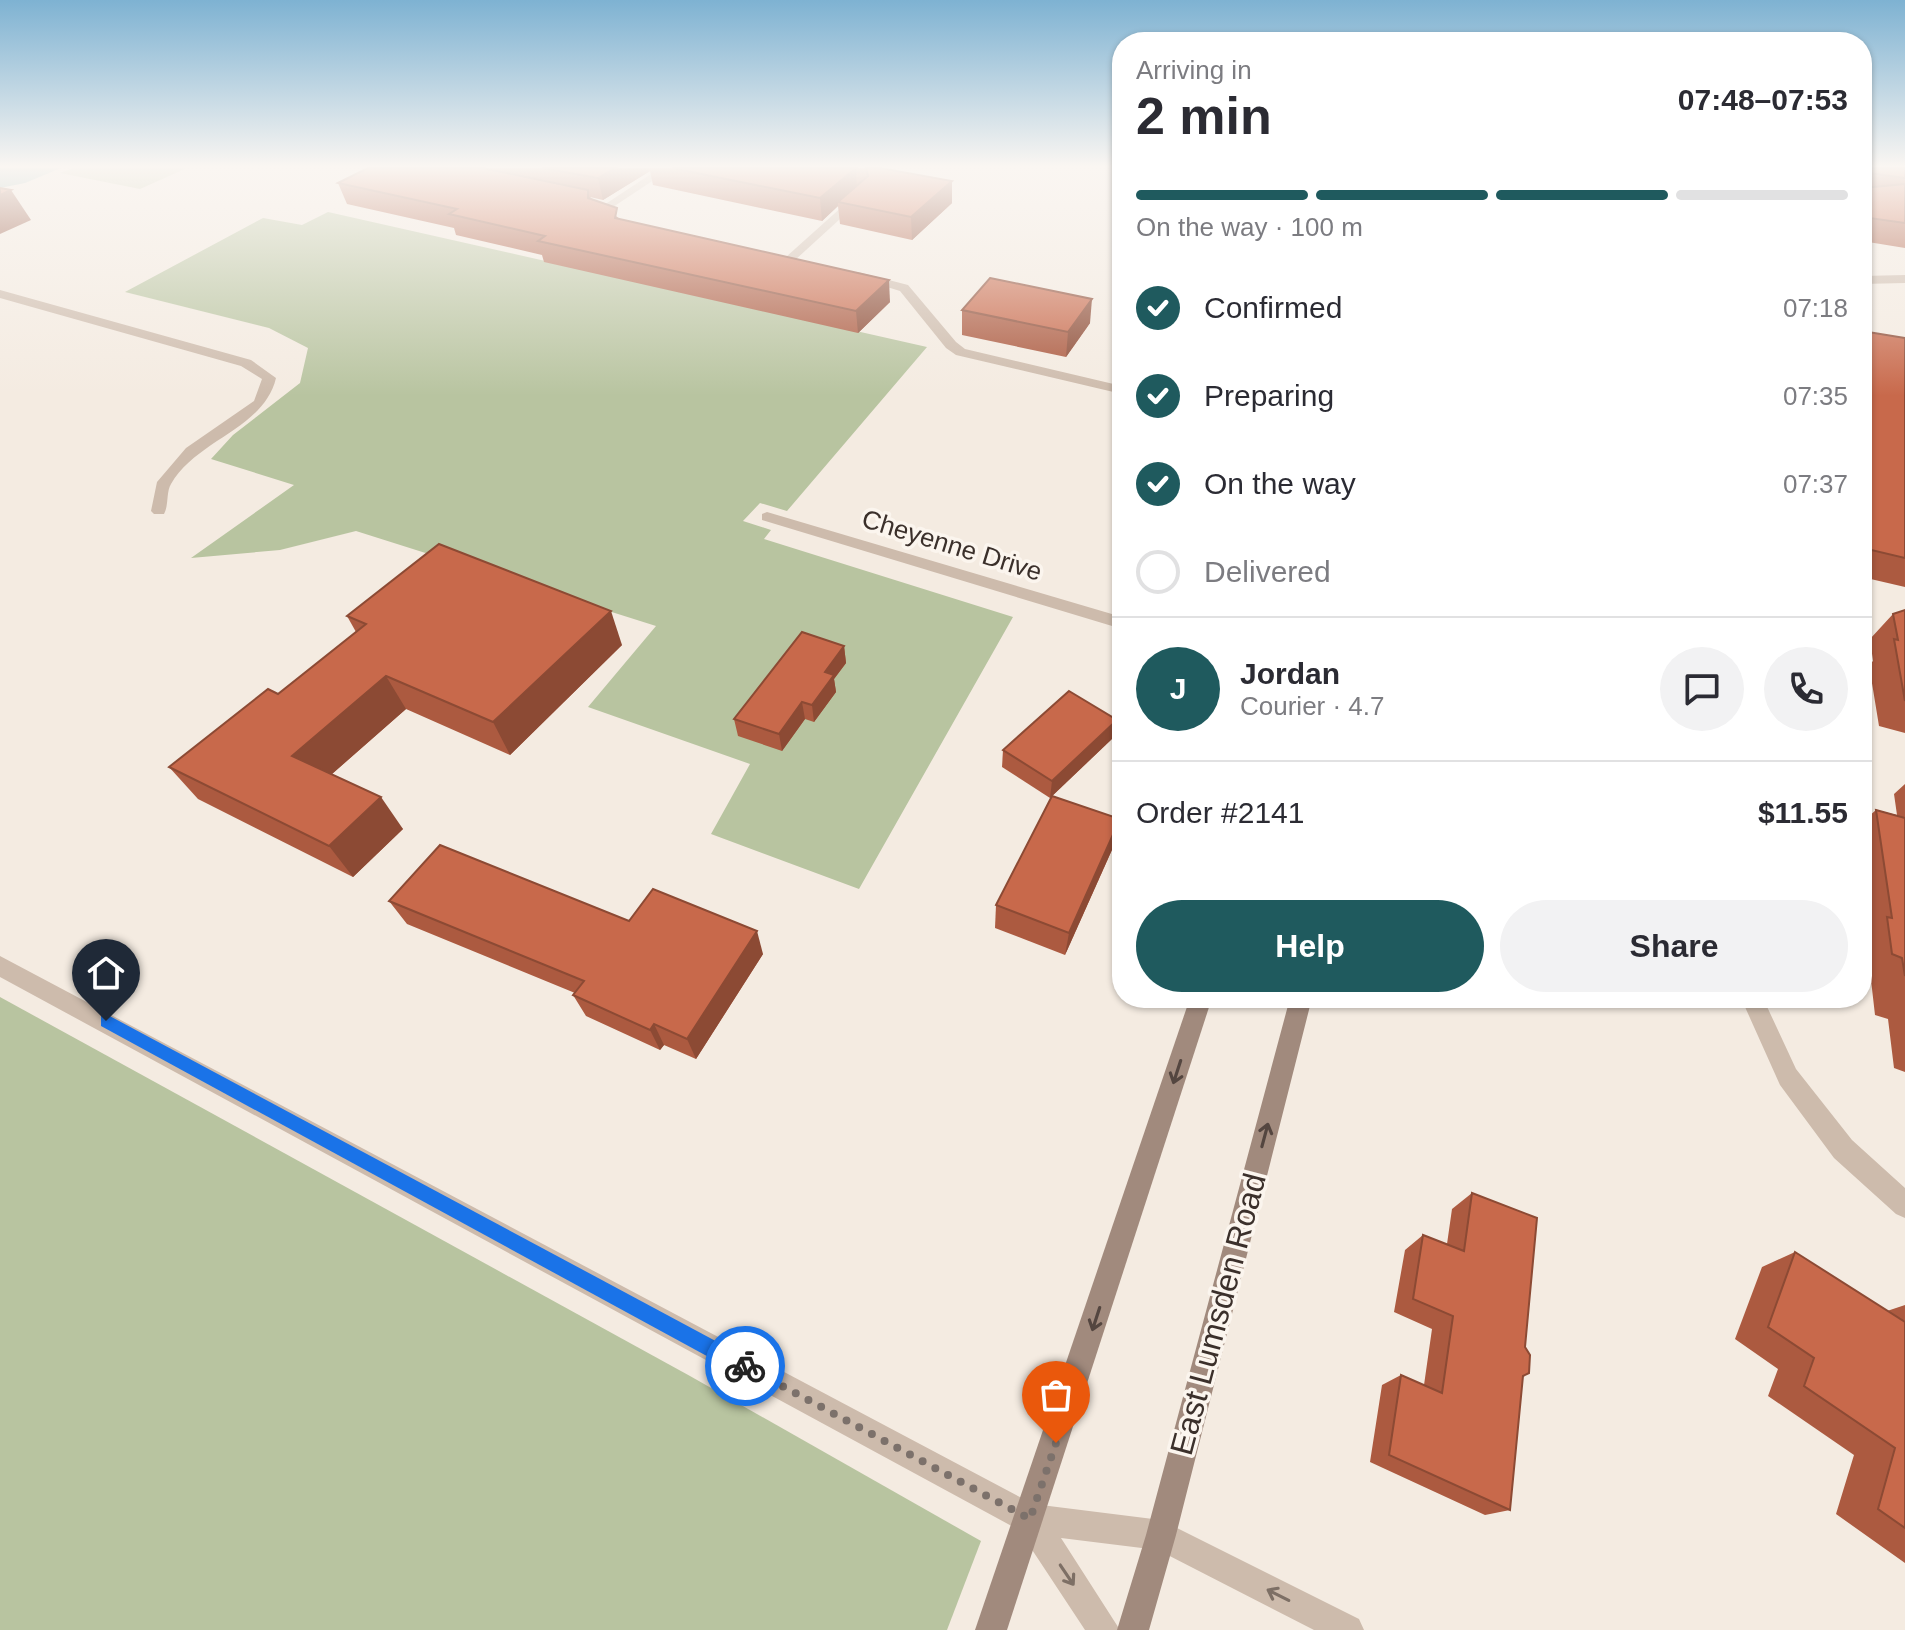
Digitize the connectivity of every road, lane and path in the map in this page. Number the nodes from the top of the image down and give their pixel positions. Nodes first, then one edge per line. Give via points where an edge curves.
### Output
1 (807, 244) edge
2 (775, 256) edge
3 (790, 259) junction
4 (805, 262) edge
5 (849, 272) edge
6 (1905, 279) edge
7 (1872, 280) edge
8 (0, 294) edge
9 (1112, 388) edge
10 (159, 511) dead end
11 (767, 517) dead end
12 (1112, 620) edge
13 (0, 966) edge
14 (1198, 1008) edge
15 (1298, 1008) edge
16 (1757, 1008) edge
17 (1905, 1205) edge
18 (1030, 1519) junction
19 (1161, 1535) junction
20 (991, 1630) edge
21 (1104, 1630) edge
22 (1133, 1630) edge
23 (1348, 1630) edge

1 - 3 street
2 - 3 street
3 - 4 street
5 - 9 street via 904,288 961,352
6 - 7 street
8 - 10 street via 246,363 269,378 259,404 191,451 162,485
11 - 12 street, Cheyenne Drive
13 - 18 street
14 -> 18 main road
19 -> 15 main road, East Lumsden Road
16 - 17 street via 1788,1077 1843,1149
18 - 19 street
18 - 20 main road
18 -> 21 street
19 - 22 main road, East Lumsden Road
23 -> 19 street

